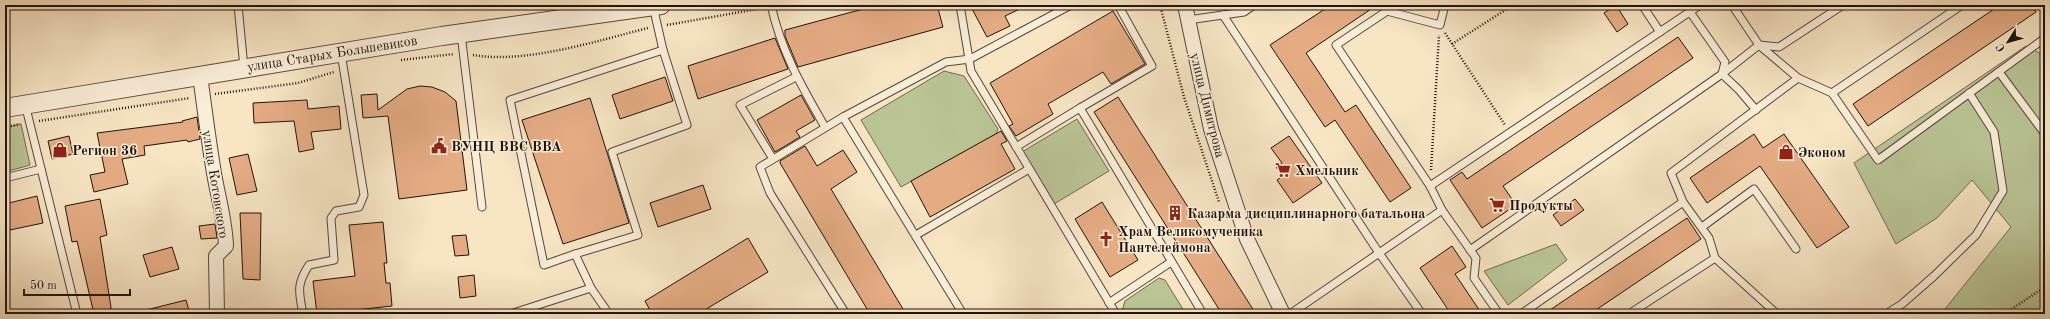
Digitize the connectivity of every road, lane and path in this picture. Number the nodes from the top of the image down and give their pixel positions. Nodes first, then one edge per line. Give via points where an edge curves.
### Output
1 (238, 5) edge
2 (960, 5) edge
3 (1071, 5) edge
4 (1118, 5) edge
5 (1185, 5) edge
6 (1254, 5) edge
7 (1445, 5) edge
8 (1513, 5) edge
9 (1642, 5) edge
10 (1700, 5) edge
11 (1732, 5) edge
12 (1843, 5) edge
13 (1962, 5) edge
14 (657, 6) edge
15 (771, 6) edge
16 (1690, 12) junction
17 (1223, 15) junction
18 (1188, 20) junction
19 (1440, 25) junction
20 (657, 26) junction
21 (1660, 32) junction
22 (461, 34) junction
23 (2045, 38) edge
24 (1452, 44) junction
25 (1759, 45) junction
26 (663, 50) junction
27 (464, 53) junction
28 (970, 59) junction
29 (342, 61) junction
30 (395, 61) dead end
31 (244, 68) junction
32 (1999, 72) junction
33 (200, 74) junction
34 (1722, 74) junction
35 (796, 77) junction
36 (1798, 78) junction
37 (1832, 93) junction
38 (1969, 93) junction
39 (203, 96) junction
40 (25, 104) junction
41 (5, 108) edge
42 (1080, 108) junction
43 (1756, 110) junction
44 (842, 117) junction
45 (30, 123) junction
46 (5, 127) edge
47 (825, 127) junction
48 (1510, 133) junction
49 (2045, 134) edge
50 (1016, 147) junction
51 (773, 159) junction
52 (41, 169) junction
53 (1029, 169) junction
54 (5, 178) edge
55 (1430, 186) junction
56 (1683, 202) junction
57 (482, 207) dead end
58 (1442, 210) junction
59 (1702, 227) junction
60 (916, 235) junction
61 (1796, 248) dead end
62 (1470, 250) junction
63 (1379, 253) junction
64 (575, 254) junction
65 (1715, 258) junction
66 (1171, 262) junction
67 (2045, 287) edge
68 (591, 288) junction
69 (1109, 303) junction
70 (77, 314) edge
71 (217, 314) edge
72 (303, 314) edge
73 (510, 314) edge
74 (609, 314) edge
75 (846, 314) edge
76 (963, 314) edge
77 (1116, 314) edge
78 (1203, 314) edge
79 (1283, 314) edge
80 (1290, 314) edge
81 (1422, 314) edge
82 (1499, 314) edge
83 (1521, 314) edge
84 (1629, 314) edge
85 (1777, 314) edge
86 (1886, 314) edge
87 (2004, 314) edge

1 - 31 lane
2 - 28 lane
3 - 28 lane
4 - 42 lane via 1152,66
5 - 18 street, улица Димитрова
6 - 17 lane via 1244,12
7 - 19 lane
8 - 24 path
9 - 21 lane
10 - 16 lane
11 - 25 lane
12 - 25 lane via 1779,47
13 - 37 lane
14 - 20 lane
14 - 22 street, улица Старых Большевиков
15 - 20 path
15 - 35 lane via 775,24
16 - 21 lane
16 - 34 lane via 1725,62
17 - 18 lane
17 - 63 lane
18 - 79 street, улица Димитрова via 1213,136 1247,239
19 - 24 path
19 - 55 path
19 - 55 lane via 1387,11 1336,45
20 - 26 lane
20 - 27 path via 557,50 514,57 488,58
21 - 48 lane
22 - 27 lane
22 - 29 street, улица Старых Большевиков
23 - 32 lane
24 - 48 path
25 - 34 lane
25 - 36 lane
26 - 64 lane via 687,125 612,152 638,235
26 - 64 lane via 510,100 544,265
27 - 30 path
27 - 57 lane
28 - 44 lane via 946,62
28 - 50 lane via 971,71
29 - 31 street, улица Старых Большевиков
29 - 39 path via 298,83
29 - 72 lane via 364,196 359,207 336,212 331,218 334,260 309,265 301,278 299,288
31 - 33 street, улица Старых Большевиков
32 - 38 lane
32 - 49 lane
33 - 39 street, улица Котовского
33 - 40 street, улица Старых Большевиков
34 - 43 lane
34 - 62 lane
35 - 47 lane
35 - 51 lane via 740,105
36 - 37 lane
36 - 43 lane
37 - 38 lane via 1878,160
38 - 86 lane via 1994,132 2003,191 1976,234 1934,276 1902,304
39 - 45 path
39 - 71 street, улица Котовского via 213,168 226,231 226,246 216,256
40 - 41 street, улица Старых Большевиков
40 - 45 lane
42 - 50 lane
42 - 66 lane
43 - 56 lane via 1671,173
44 - 47 lane
44 - 60 lane
45 - 46 path
45 - 52 lane
47 - 51 lane
48 - 55 lane
50 - 53 lane
51 - 75 lane via 760,167 770,193
52 - 54 lane
52 - 70 lane
53 - 60 lane
53 - 69 lane
55 - 58 lane
56 - 59 lane
56 - 83 lane
58 - 62 lane
58 - 63 lane
59 - 61 lane via 1754,190
59 - 65 lane via 1709,238
60 - 76 lane
62 - 82 lane via 1476,258 1474,278
63 - 80 lane
63 - 81 lane
64 - 68 lane
65 - 84 lane
65 - 85 lane
66 - 69 lane
66 - 78 lane
67 - 87 path
68 - 73 lane
68 - 74 lane
69 - 77 lane

